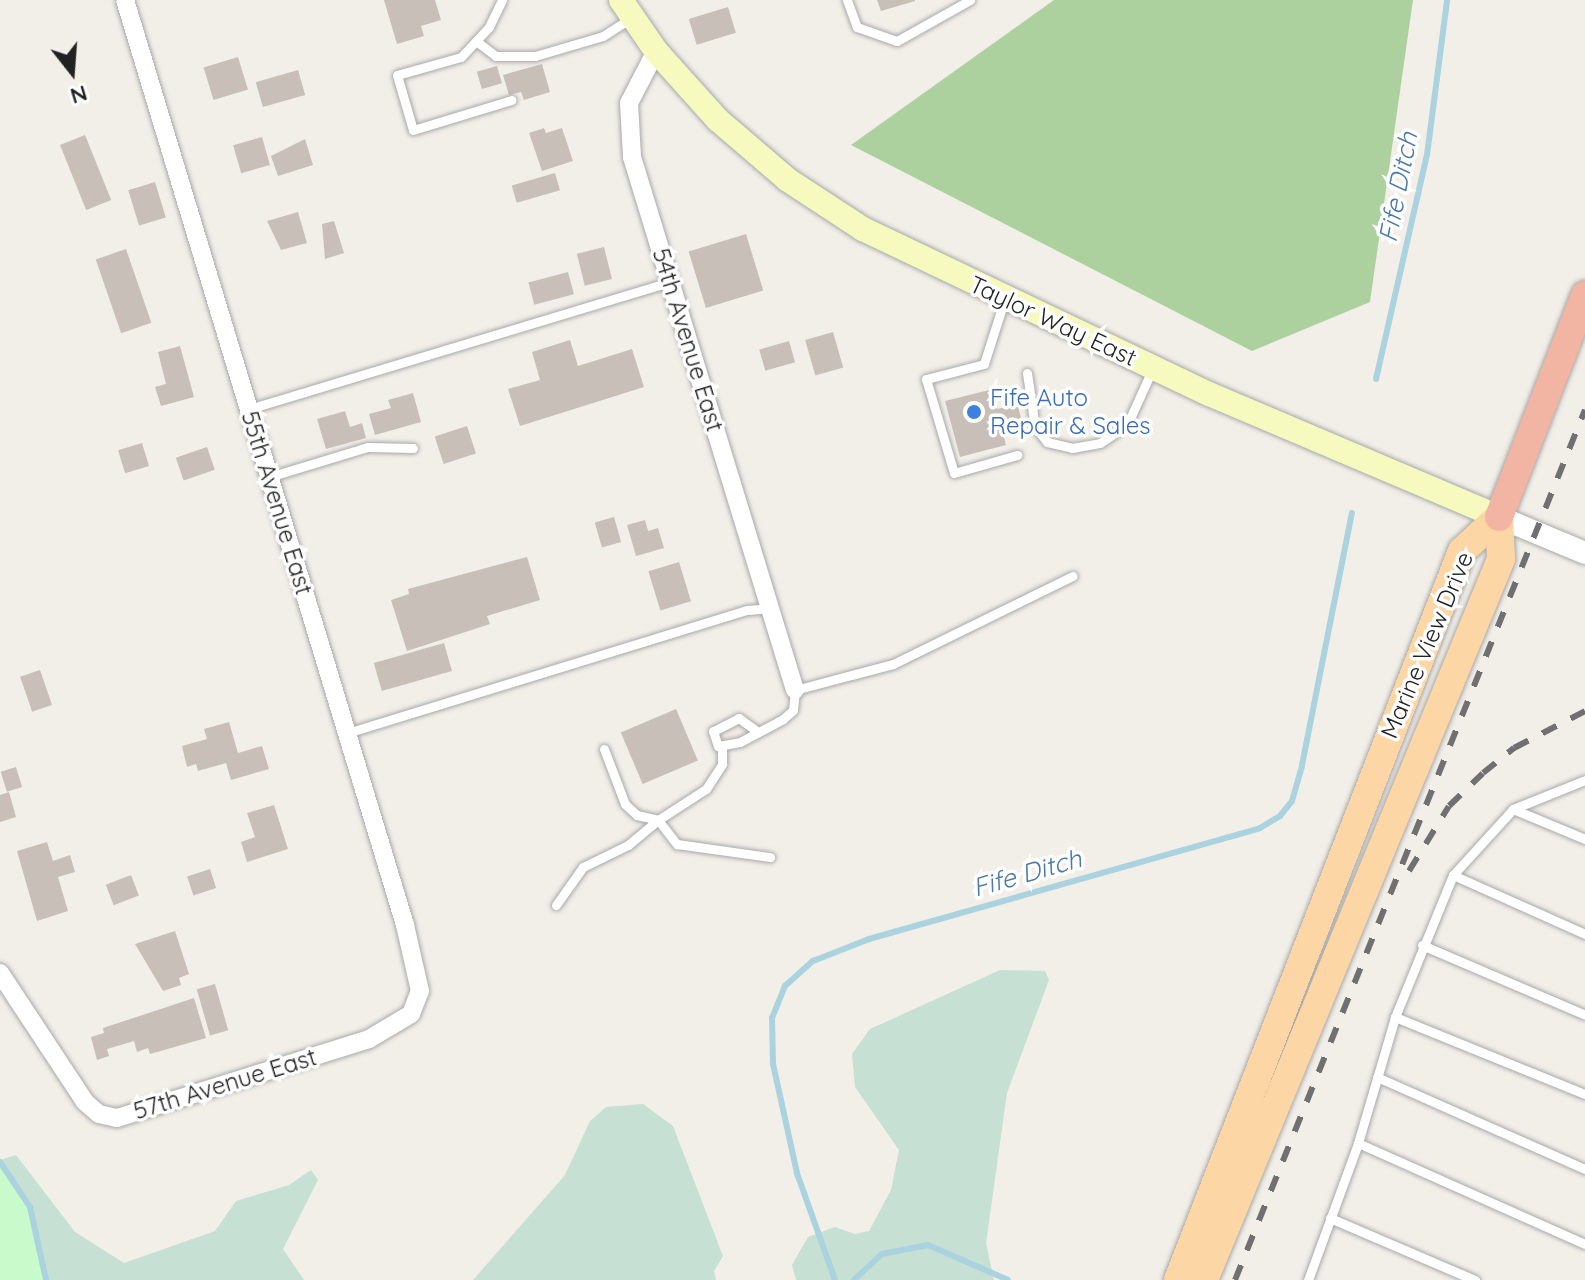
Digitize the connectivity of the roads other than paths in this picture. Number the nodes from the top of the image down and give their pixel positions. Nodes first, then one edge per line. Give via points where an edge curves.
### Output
1 (125, 0) edge
2 (502, 0) edge
3 (847, 0) edge
4 (970, 0) edge
5 (626, 9) edge
6 (476, 41) junction
7 (656, 51) junction
8 (512, 100) dead end
9 (670, 282) junction
10 (1585, 295) edge
11 (1005, 298) junction
12 (1153, 368) junction
13 (1027, 373) dead end
14 (249, 409) junction
15 (413, 448) dead end
16 (1017, 455) dead end
17 (269, 477) junction
18 (1499, 517) junction
19 (1585, 553) edge
20 (1073, 576) dead end
21 (769, 608) junction
22 (795, 690) junction
23 (758, 732) junction
24 (347, 733) junction
25 (722, 747) junction
26 (604, 749) dead end
27 (1585, 780) edge
28 (1513, 809) junction
29 (658, 820) junction
30 (1585, 839) edge
31 (770, 857) dead end
32 (1453, 875) junction
33 (556, 905) dead end
34 (1585, 934) edge
35 (1422, 945) junction
36 (0, 973) edge
37 (416, 1007) joint
38 (1585, 1015) edge
39 (1395, 1017) junction
40 (1377, 1077) junction
41 (1585, 1094) edge
42 (1358, 1143) junction
43 (1585, 1169) edge
44 (1330, 1218) junction
45 (1585, 1244) edge
46 (1178, 1280) edge
47 (1204, 1280) edge
48 (1308, 1280) edge
49 (1475, 1280) edge

1 - 14 street, 55th Avenue East
2 - 6 lane
3 - 4 lane via 857,27 897,41
5 - 6 lane via 603,36 535,56 496,56
5 - 7 main road
6 - 8 lane via 461,57 397,75 413,130
7 - 9 street, 54th Avenue East via 634,89 626,119 632,157
7 - 11 main road, Taylor Way East via 718,120 788,180 863,229
9 - 14 lane
9 - 21 street, 54th Avenue East
10 - 18 highway
11 - 12 main road, Taylor Way East
11 - 16 lane via 984,364 926,379 954,473
12 - 13 lane via 1127,425 1100,443 1072,448 1047,442 1035,427
12 - 18 main road, Taylor Way East
14 - 17 street, 55th Avenue East
15 - 17 lane via 368,447
17 - 24 street, 55th Avenue East
18 - 19 street
18 - 46 main road, Marine View Drive via 1462,551
18 - 47 main road, Marine View Drive via 1501,559
20 - 22 lane via 893,664
21 - 22 street, 54th Avenue East
21 - 24 lane
22 - 23 lane via 793,710
23 - 25 lane
23 - 25 lane via 744,718 715,727
24 - 37 street, 55th Avenue East via 415,960
25 - 29 lane via 722,764 706,789
26 - 29 lane via 625,804 637,815
27 - 28 lane
28 - 30 lane
28 - 32 lane
29 - 31 lane via 677,844
29 - 33 lane via 628,845 583,867
32 - 34 lane
32 - 35 lane
35 - 38 lane
35 - 39 lane
36 - 37 street, 57th Avenue East via 85,1102 99,1114 117,1118 369,1039 398,1025
39 - 40 lane
39 - 41 lane
40 - 42 lane
40 - 43 lane
42 - 44 lane
42 - 45 lane
44 - 48 lane
44 - 49 lane

